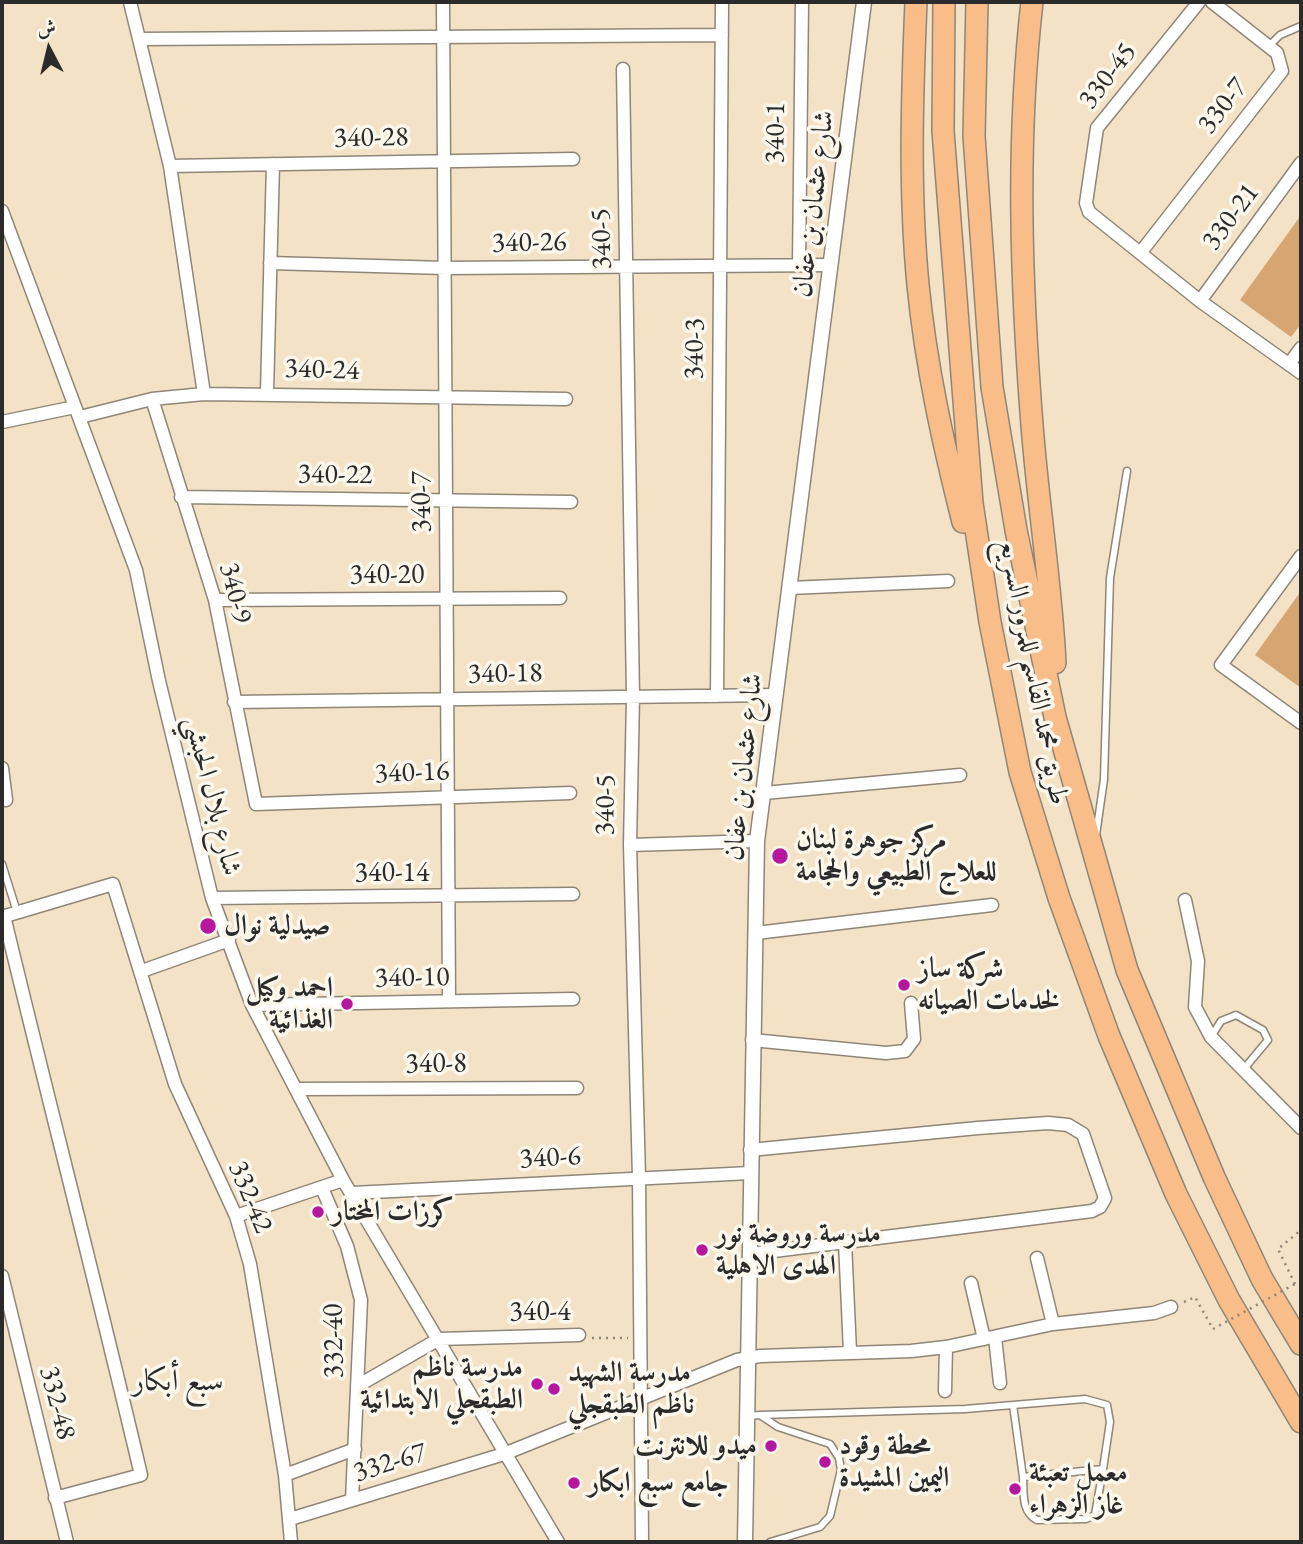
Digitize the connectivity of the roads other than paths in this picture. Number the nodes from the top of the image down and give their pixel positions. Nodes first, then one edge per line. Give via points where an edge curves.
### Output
1 (130, 2) edge
2 (443, 2) edge
3 (722, 2) edge
4 (802, 2) edge
5 (864, 2) edge
6 (916, 2) edge
7 (944, 2) edge
8 (977, 2) edge
9 (1032, 2) edge
10 (1199, 2) edge
11 (1212, 2) edge
12 (1301, 26) edge
13 (722, 36) junction
14 (444, 37) junction
15 (139, 39) junction
16 (1269, 46) junction
17 (623, 69) dead end
18 (573, 159) dead end
19 (444, 161) junction
20 (1301, 163) edge
21 (273, 164) junction
22 (170, 166) junction
23 (2, 211) edge
24 (1141, 252) junction
25 (270, 263) junction
26 (799, 264) junction
27 (831, 265) junction
28 (721, 266) junction
29 (628, 267) junction
30 (445, 268) junction
31 (1200, 300) junction
32 (1301, 348) edge
33 (1289, 364) junction
34 (1301, 373) edge
35 (267, 392) junction
36 (204, 394) junction
37 (152, 399) junction
38 (446, 399) junction
39 (566, 399) dead end
40 (78, 412) junction
41 (2, 422) edge
42 (1127, 471) dead end
43 (181, 497) junction
44 (446, 501) junction
45 (571, 502) dead end
46 (1301, 556) edge
47 (948, 581) dead end
48 (790, 588) junction
49 (559, 598) dead end
50 (447, 599) junction
51 (215, 600) junction
52 (990, 622) junction
53 (776, 695) junction
54 (717, 696) junction
55 (633, 697) junction
56 (447, 699) junction
57 (234, 702) junction
58 (1055, 717) junction
59 (1300, 719) edge
60 (2, 768) edge
61 (960, 775) dead end
62 (570, 793) dead end
63 (764, 793) junction
64 (448, 796) junction
65 (6, 800) dead end
66 (256, 804) joint
67 (757, 841) junction
68 (630, 845) junction
69 (1094, 854) junction
70 (2, 864) edge
71 (573, 894) dead end
72 (448, 897) junction
73 (212, 898) junction
74 (1185, 900) dead end
75 (992, 905) dead end
76 (7, 915) edge
77 (756, 933) junction
78 (229, 940) junction
79 (142, 971) junction
80 (573, 999) dead end
81 (449, 1001) junction
82 (911, 1003) dead end
83 (252, 1005) junction
84 (1211, 1037) junction
85 (752, 1040) junction
86 (1243, 1070) junction
87 (577, 1088) dead end
88 (296, 1089) junction
89 (1301, 1128) edge
90 (750, 1150) junction
91 (750, 1173) junction
92 (639, 1177) junction
93 (343, 1180) junction
94 (322, 1188) junction
95 (353, 1193) junction
96 (236, 1216) junction
97 (845, 1242) junction
98 (750, 1254) junction
99 (1037, 1258) dead end
100 (2, 1276) edge
101 (971, 1283) dead end
102 (1171, 1307) dead end
103 (1053, 1324) junction
104 (579, 1335) road end
105 (989, 1338) junction
106 (439, 1339) junction
107 (1301, 1344) edge
108 (946, 1347) junction
109 (850, 1352) junction
110 (749, 1357) junction
111 (1000, 1383) dead end
112 (359, 1385) junction
113 (945, 1391) dead end
114 (641, 1398) junction
115 (1013, 1405) junction
116 (754, 1415) junction
117 (1301, 1422) edge
118 (355, 1449) junction
119 (504, 1454) junction
120 (1103, 1469) junction
121 (285, 1475) junction
122 (1023, 1477) junction
123 (55, 1497) junction
124 (352, 1500) junction
125 (290, 1519) junction
126 (67, 1542) edge
127 (291, 1542) edge
128 (558, 1542) edge
129 (642, 1542) edge
130 (745, 1542) edge
131 (771, 1542) edge

1 - 15 street
2 - 14 street, 340-7
3 - 13 street, 340-3
4 - 26 street, 340-1
5 - 27 street, شارع عثمان بن عفان
6 - 52 highway via 911,116 918,284 941,434
7 - 52 highway, طريق محمد القاسم للمرور السريع via 943,131 950,247 972,503
8 - 58 highway, طريق محمد القاسم للمرور السريع via 974,136 992,387
9 - 58 highway via 1023,122 1022,258 1032,425 1054,640
10 - 24 street, 330-45 via 1097,128 1086,204 1089,212
11 - 16 street
12 - 16 lane
13 - 14 street
13 - 28 street, 340-3
14 - 15 street
14 - 19 street, 340-7
15 - 22 street
16 - 24 street, 330-7 via 1277,53 1282,71
17 - 29 street, 340-5
18 - 19 street, 340-28
19 - 21 street, 340-28
19 - 30 street, 340-7
20 - 31 street, 330-21
21 - 22 street, 340-28
21 - 25 street
22 - 36 street
23 - 40 street, شارع بلال الحبشي
24 - 31 street
25 - 30 street, 340-26
25 - 35 street
26 - 27 street, 340-26
26 - 28 street, 340-26
27 - 48 street, شارع عثمان بن عفان
28 - 29 street, 340-26
28 - 54 street, 340-3
29 - 30 street, 340-26
29 - 55 street, 340-5
30 - 38 street, 340-7
31 - 33 street
32 - 33 street
33 - 34 street
35 - 36 street, 340-24
35 - 38 street, 340-24
36 - 37 street, 340-24
37 - 40 street, 340-24
37 - 43 street, 340-9
38 - 39 street, 340-24
38 - 44 street, 340-7
40 - 41 street, 340-24
40 - 73 street, شارع بلال الحبشي via 136,570
42 - 69 lane via 1110,578 1104,779
43 - 44 street, 340-22
43 - 51 street, 340-9
44 - 45 street, 340-22
44 - 50 street, 340-7
46 - 59 street via 1221,664
47 - 48 street
48 - 53 street, شارع عثمان بن عفان
49 - 50 street, 340-20
50 - 51 street, 340-20
50 - 56 street, 340-7
51 - 57 street, 340-9
52 - 117 highway, طريق محمد القاسم للمرور السريع via 1020,772 1109,1036 1175,1195 1229,1300
53 - 54 street, 340-18
53 - 63 street, شارع عثمان بن عفان
54 - 55 street, 340-18
55 - 56 street, 340-18
55 - 68 street, 340-5
56 - 57 street, 340-18
56 - 64 street, 340-7
57 - 66 street, 340-9
58 - 69 highway, طريق محمد القاسم للمرور السريع
60 - 65 street
61 - 63 street
62 - 64 street, 340-16
63 - 67 street, شارع عثمان بن عفان
64 - 66 street, 340-16
64 - 72 street, 340-7
67 - 68 street
67 - 77 street, شارع عثمان بن عفان
68 - 92 street, 340-5
69 - 107 highway, طريق محمد القاسم للمرور السريع via 1127,970 1173,1085 1262,1279
70 - 76 lane
71 - 72 street, 340-14
72 - 73 street, 340-14
72 - 81 street, 340-7
73 - 78 street, شارع بلال الحبشي
74 - 84 street via 1198,961 1195,1007
75 - 77 street
76 - 79 street, 332-42 via 113,884
76 - 123 street via 141,1475
77 - 85 street, شارع عثمان بن عفان
78 - 79 street
78 - 83 street, شارع بلال الحبشي
79 - 96 street, 332-42 via 176,1084
80 - 81 street, 340-10
81 - 83 street, 340-10
82 - 85 street via 914,1039 905,1051
83 - 88 street, شارع بلال الحبشي
84 - 86 street
84 - 86 lane via 1221,1021 1236,1015 1263,1030 1268,1040
85 - 90 street, شارع عثمان بن عفان
86 - 89 street
87 - 88 street, 340-8
88 - 93 street, شارع بلال الحبشي
90 - 91 street, شارع عثمان بن عفان
90 - 97 street via 1068,1125 1083,1134 1105,1198 1092,1211
91 - 92 street, 340-6
91 - 98 street, شارع عثمان بن عفان
92 - 95 street, 340-6
92 - 114 street, 340-5
93 - 94 street
93 - 95 street, شارع بلال الحبشي
94 - 96 street
94 - 112 street, 332-40 via 347,1245 361,1300
95 - 106 street, شارع بلال الحبشي
96 - 121 street, 332-42 via 264,1338
97 - 98 street
97 - 109 street
98 - 110 street, شارع عثمان بن عفان
99 - 103 street
100 - 123 street, 332-48
101 - 105 street
102 - 103 street, 332-67 via 1154,1313
103 - 105 street, 332-67
104 - 106 street, 340-4
105 - 108 street, 332-67
105 - 111 street
106 - 112 street
106 - 119 street, شارع بلال الحبشي
108 - 109 street, 332-67
108 - 113 street
109 - 110 street, 332-67
110 - 114 street, 332-67
110 - 116 street, شارع عثمان بن عفان
112 - 118 street, 332-40
114 - 119 street, 332-67
114 - 129 street, 340-5
115 - 116 lane
115 - 120 lane via 1085,1399 1107,1405 1110,1422
115 - 122 lane
116 - 130 street, شارع عثمان بن عفان
116 - 131 lane via 830,1444 841,1470 830,1517 820,1527
118 - 121 street
118 - 124 street, 332-40
119 - 124 street, 332-67
119 - 128 street, شارع بلال الحبشي
120 - 122 lane
120 - 122 lane via 1095,1515 1086,1520 1031,1517 1025,1511
121 - 125 street, 332-42
123 - 126 street, 332-48
124 - 125 street, 332-67
125 - 127 street, 332-42

